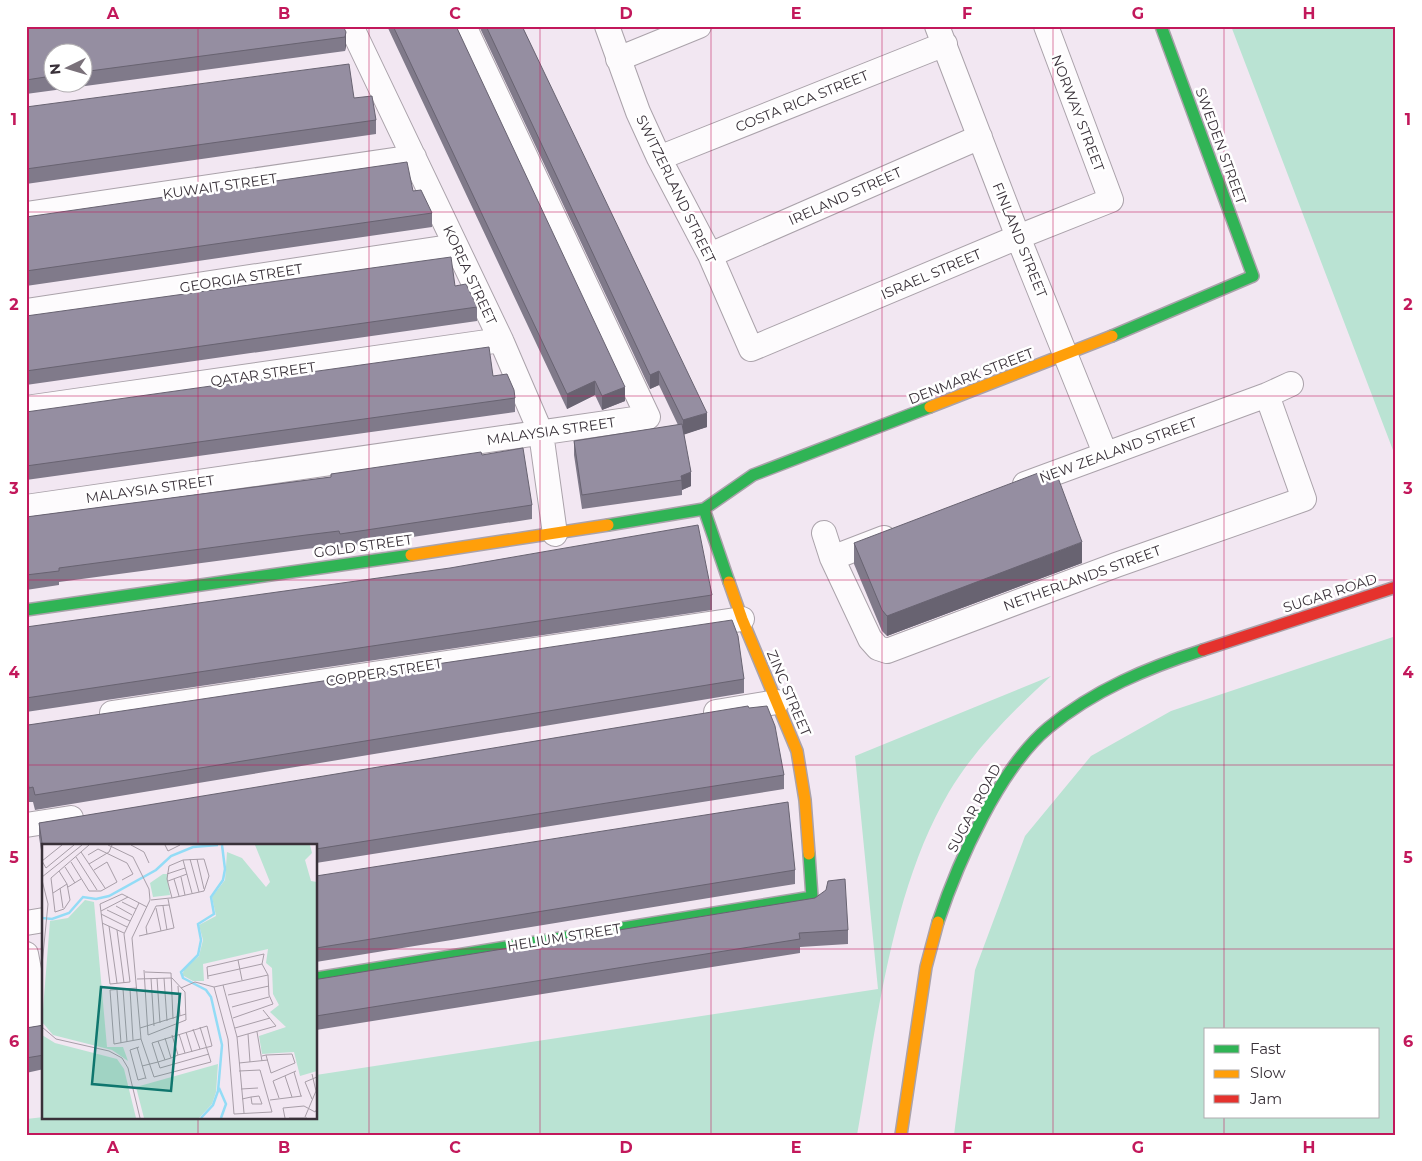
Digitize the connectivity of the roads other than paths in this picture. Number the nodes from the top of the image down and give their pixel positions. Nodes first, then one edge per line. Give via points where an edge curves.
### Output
1 (352, 26) edge
2 (464, 26) edge
3 (607, 26) edge
4 (699, 26) edge
5 (1046, 26) edge
6 (1161, 26) edge
7 (941, 35) edge
8 (618, 59) junction
9 (980, 137) junction
10 (414, 157) junction
11 (659, 158) junction
12 (1111, 200) joint
13 (26, 214) edge
14 (1018, 237) junction
15 (456, 246) junction
16 (710, 255) junction
17 (1253, 276) joint
18 (26, 311) edge
19 (501, 340) junction
20 (751, 349) joint
21 (1066, 355) junction
22 (1291, 384) dead end
23 (1267, 395) junction
24 (26, 408) edge
25 (541, 433) junction
26 (1105, 453) junction
27 (1005, 492) edge
28 (26, 507) edge
29 (704, 509) junction
30 (905, 530) edge
31 (824, 533) dead end
32 (555, 534) junction
33 (832, 558) junction
34 (1396, 587) edge
35 (26, 610) edge
36 (742, 619) junction
37 (777, 702) junction
38 (699, 715) edge
39 (95, 716) edge
40 (94, 814) edge
41 (26, 825) edge
42 (812, 897) joint
43 (42, 920) edge
44 (26, 922) edge
45 (26, 954) edge
46 (318, 978) edge
47 (41, 1023) edge
48 (901, 1135) edge

1 - 10 street, KOREA STREET via 359,64
2 - 25 street, MALAYSIA STREET via 648,417
3 - 8 street, SWITZERLAND STREET
4 - 8 street
5 - 12 street, NORWAY STREET
6 - 17 street, SWEDEN STREET
7 - 9 street, FINLAND STREET
7 - 11 street, COSTA RICA STREET
8 - 11 street, SWITZERLAND STREET
9 - 14 street, FINLAND STREET
9 - 16 street, IRELAND STREET
10 - 13 street, KUWAIT STREET
10 - 15 street, KOREA STREET
11 - 16 street, SWITZERLAND STREET
12 - 14 street, ISRAEL STREET
14 - 20 street, ISRAEL STREET
14 - 21 street, FINLAND STREET
15 - 18 street, GEORGIA STREET
15 - 19 street, KOREA STREET
16 - 20 street, SWITZERLAND STREET
17 - 21 street, DENMARK STREET
19 - 24 street, QATAR STREET
19 - 25 street, KOREA STREET
21 - 26 street, FINLAND STREET
21 - 29 street, DENMARK STREET via 753,475
22 - 23 street, NEW ZEALAND STREET
23 - 26 street, NEW ZEALAND STREET
23 - 33 street, NETHERLANDS STREET via 1304,499 887,651 878,648 870,639
25 - 28 street, MALAYSIA STREET
25 - 32 street, KOREA STREET
26 - 27 street, NEW ZEALAND STREET
29 - 32 street, GOLD STREET
29 - 36 street, ZINC STREET
30 - 33 street
31 - 33 street, NETHERLANDS STREET
32 - 35 street, GOLD STREET
34 - 48 street, SUGAR ROAD via 1153,666 1093,696 1047,729 1013,766 959,868 938,920 926,967
36 - 37 street, ZINC STREET
36 - 39 street, COPPER STREET
37 - 38 street
37 - 42 street, ZINC STREET via 797,751 795,801
40 - 41 street
42 - 46 street, HELIUM STREET
43 - 44 street
45 - 47 street

